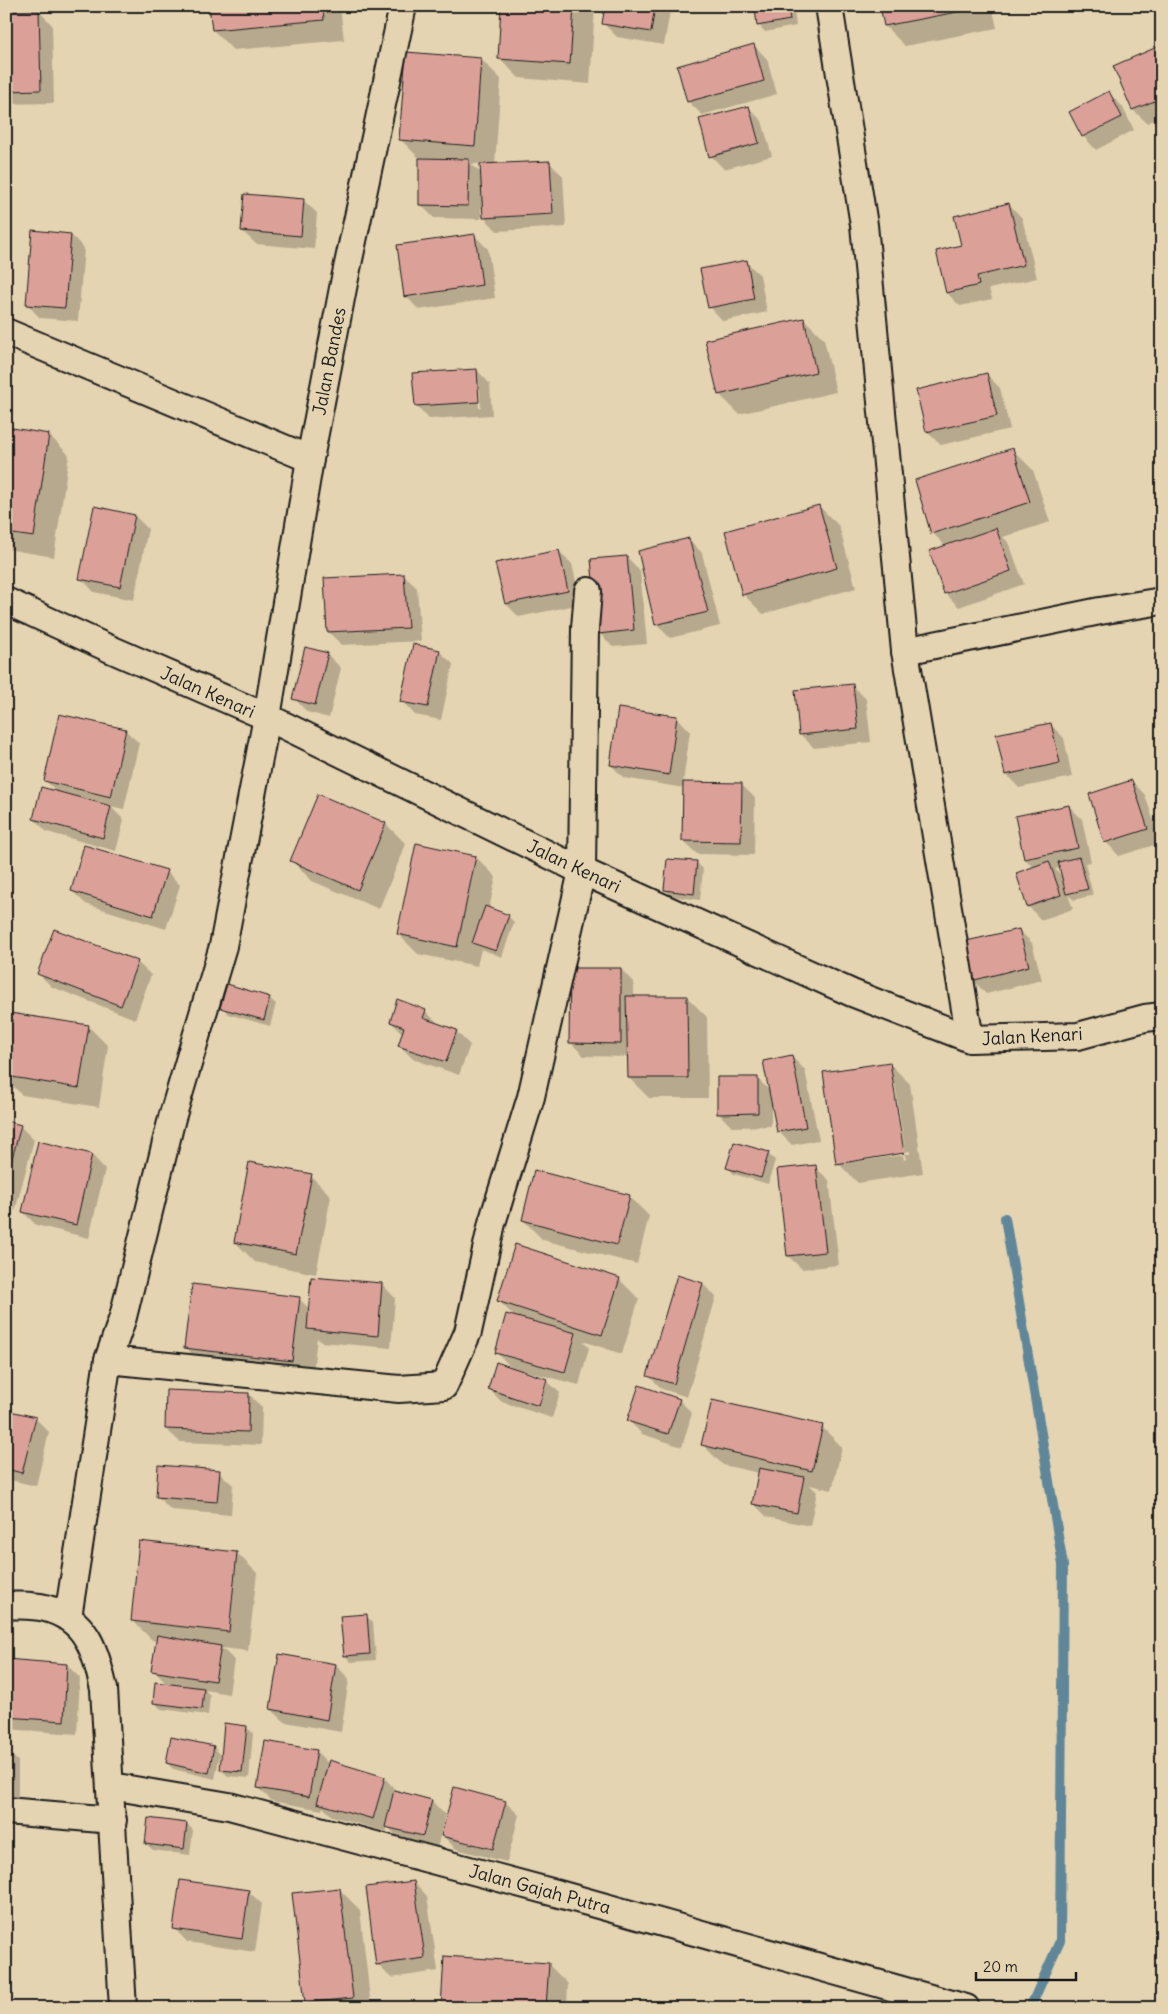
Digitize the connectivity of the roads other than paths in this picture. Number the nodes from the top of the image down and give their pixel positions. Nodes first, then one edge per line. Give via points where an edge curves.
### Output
1 (403, 6) edge
2 (829, 6) edge
3 (6, 332) edge
4 (310, 459) junction
5 (588, 591) dead end
6 (6, 601) edge
7 (1162, 601) edge
8 (905, 651) junction
9 (267, 717) junction
10 (582, 871) junction
11 (1162, 1016) edge
12 (970, 1039) junction
13 (108, 1360) junction
14 (6, 1605) edge
15 (68, 1617) junction
16 (110, 1786) junction
17 (6, 1811) edge
18 (113, 1820) junction
19 (123, 2008) edge
20 (966, 2008) edge

1 - 4 street, Jalan Bandes
2 - 8 street via 864,225
3 - 4 street
4 - 9 street, Jalan Bandes
5 - 10 street
6 - 9 street, Jalan Kenari
7 - 8 street
8 - 12 street
9 - 10 street, Jalan Kenari
9 - 13 street, Jalan Bandes via 223,946 172,1118 123,1316
10 - 12 street, Jalan Kenari via 852,993
10 - 13 street via 531,1097 492,1223 468,1332 444,1386 398,1389
11 - 12 street, Jalan Kenari via 1078,1036
13 - 15 street, Jalan Bandes
14 - 15 street via 44,1608
15 - 16 street via 76,1622 96,1654 104,1689
16 - 18 street
16 - 20 street, Jalan Gajah Putra via 229,1806
17 - 18 street
18 - 19 street

